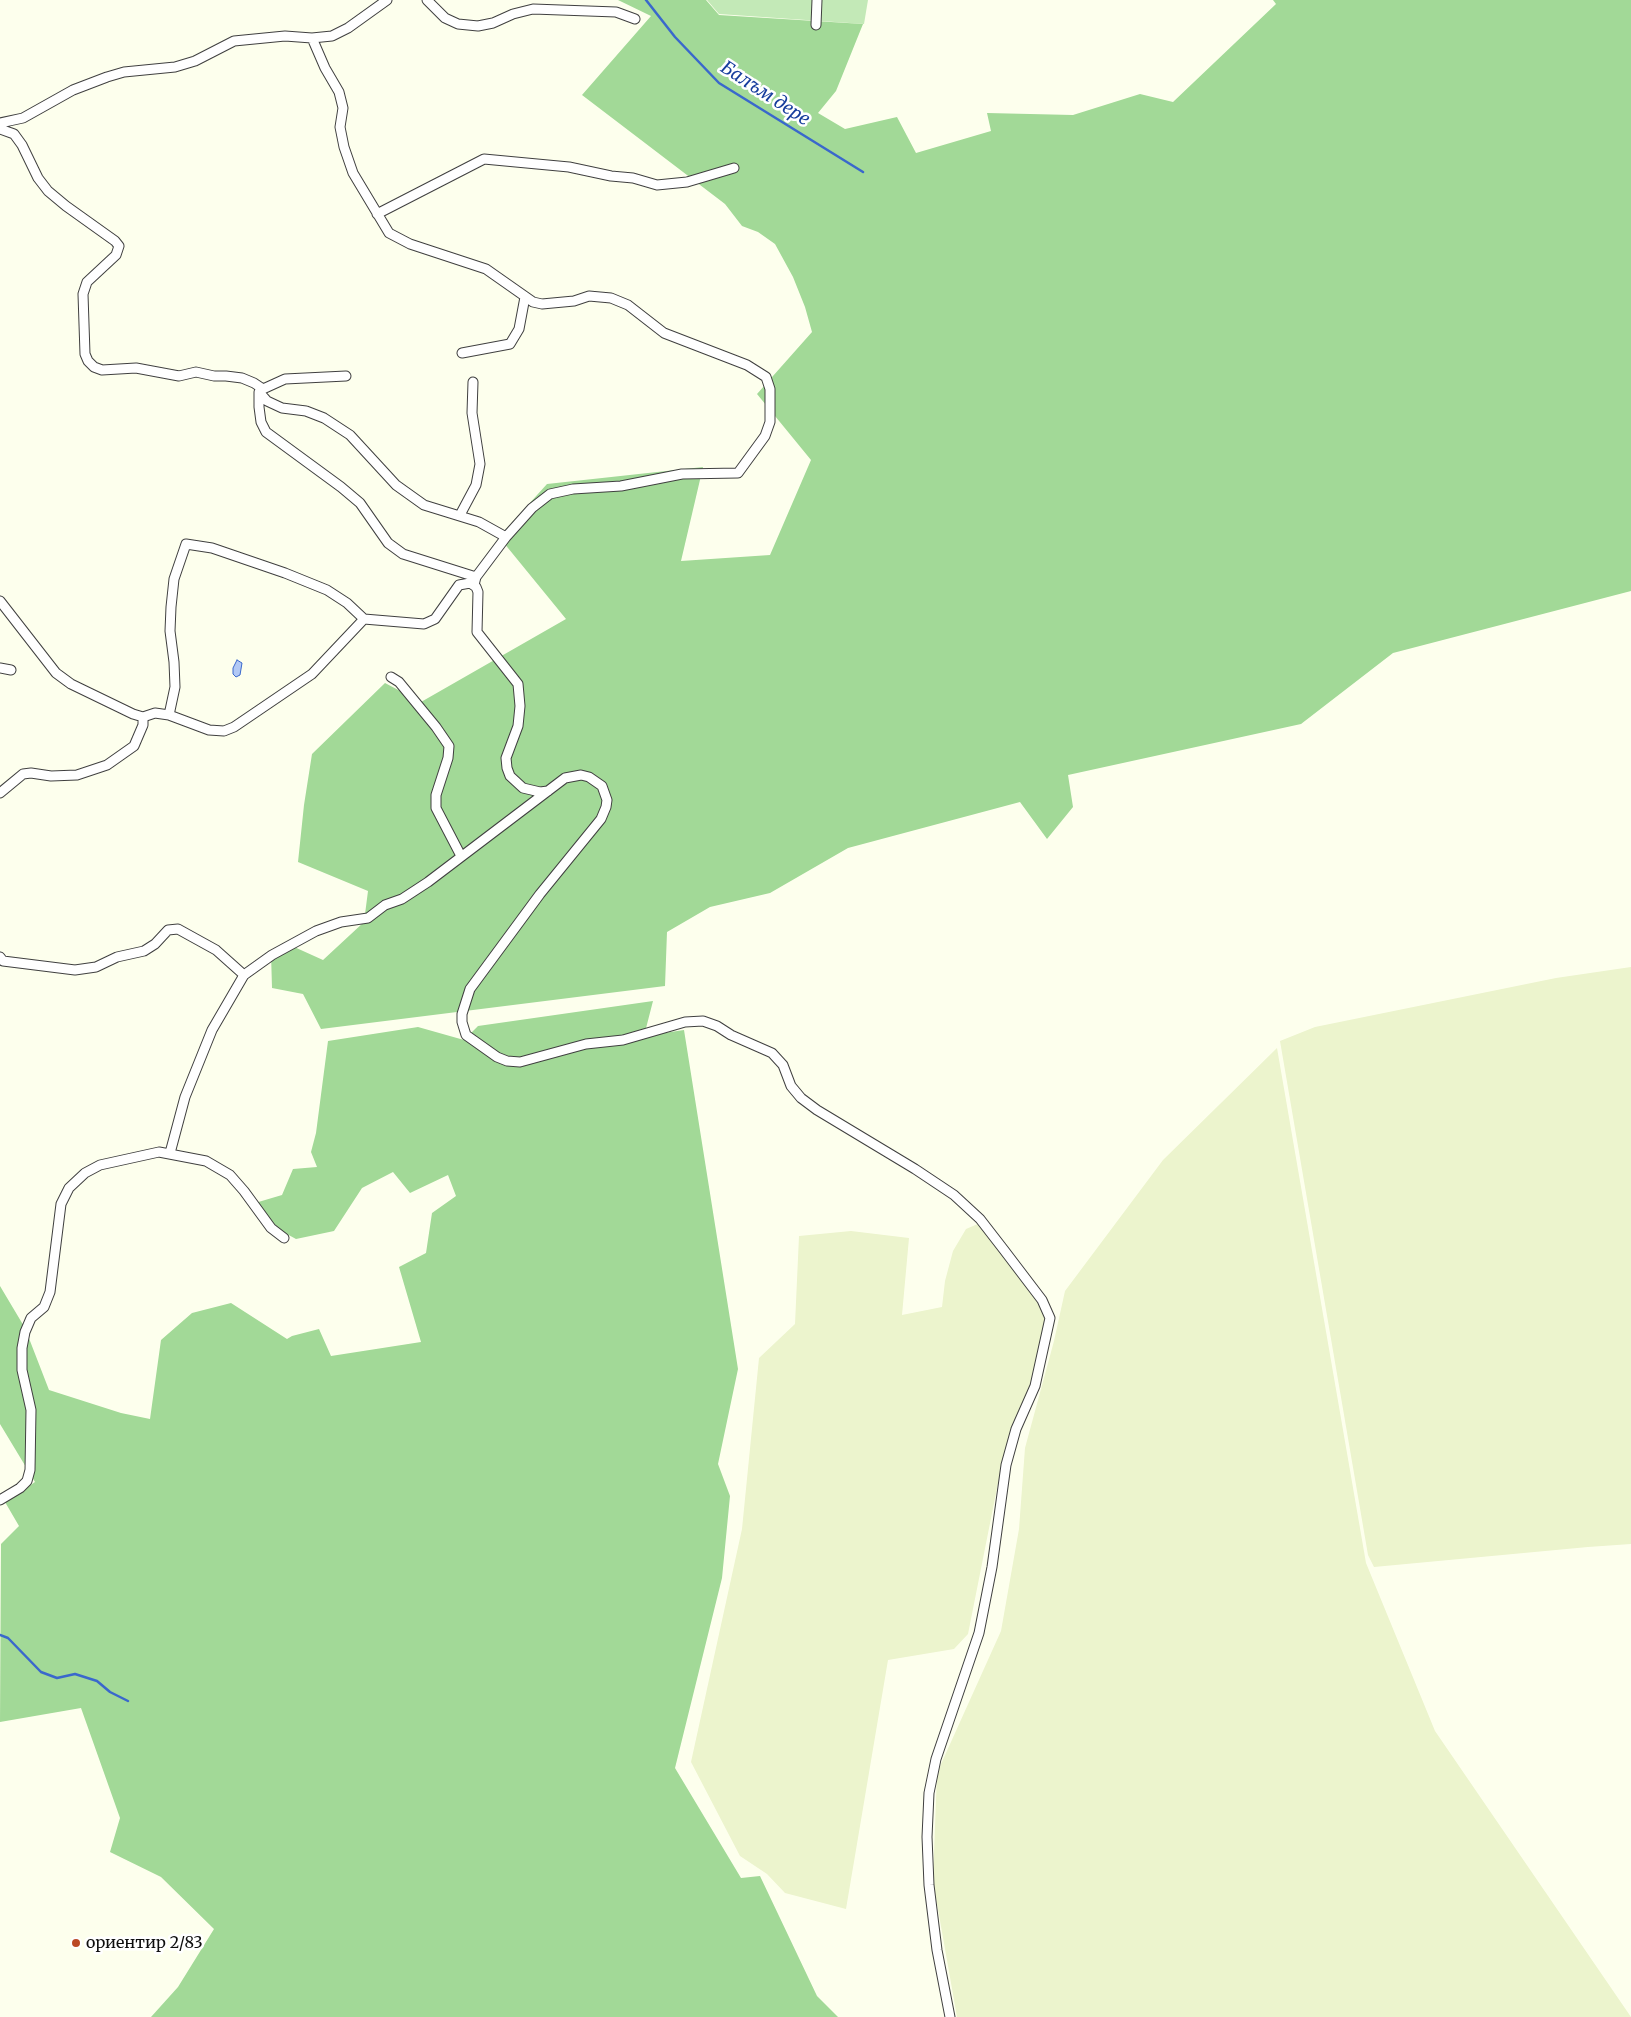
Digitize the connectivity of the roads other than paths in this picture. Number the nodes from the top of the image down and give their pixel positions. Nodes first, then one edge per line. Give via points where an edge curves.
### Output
1 (387, 0) edge
2 (427, 0) edge
3 (818, 0) edge
4 (635, 19) dead end
5 (816, 26) dead end
6 (312, 38) junction
7 (0, 124) edge
8 (0, 129) edge
9 (734, 168) dead end
10 (377, 214) junction
11 (525, 297) junction
12 (462, 353) dead end
13 (346, 376) dead end
14 (473, 382) dead end
15 (261, 390) junction
16 (460, 515) junction
17 (506, 537) junction
18 (475, 581) junction
19 (0, 601) edge
20 (364, 619) junction
21 (0, 668) edge
22 (11, 670) dead end
23 (391, 678) dead end
24 (169, 715) junction
25 (143, 717) junction
26 (548, 790) junction
27 (0, 793) edge
28 (462, 856) junction
29 (0, 957) edge
30 (244, 975) junction
31 (170, 1153) junction
32 (284, 1238) dead end
33 (0, 1500) edge
34 (950, 2017) edge

1 - 6 street via 348,28 332,36
2 - 4 street via 445,18 458,24 478,26 533,9 616,12
3 - 5 street
6 - 7 street via 285,36 234,41 195,61 175,67 107,77 73,90 23,118
6 - 10 street via 339,92 343,108 340,127 347,156
8 - 15 street via 14,134 48,190 119,246 116,255 87,282 83,294 85,354 94,367 102,370 136,368 179,376 196,372 242,378
9 - 10 street via 687,182 657,185 569,166 484,159
10 - 11 street via 389,233 410,244 486,268
11 - 12 street via 519,329 510,344
11 - 17 street via 542,304 589,296 611,298 628,305 664,333 746,364 766,377 770,389 770,422 765,436 738,473 682,474 621,486 595,486 550,494 532,508
13 - 15 street via 285,379
14 - 16 street via 472,414 480,464 476,485
15 - 16 street via 267,401 324,418 350,436 396,485 424,505
15 - 18 street via 261,422 266,432 360,503 388,543 404,554
16 - 17 street
17 - 18 street
18 - 20 street via 459,585 435,619 424,624
18 - 26 street via 478,592 477,632 518,684 520,713 506,758 507,768 522,788 540,792
19 - 25 street via 63,679
20 - 24 street via 312,674 234,727 224,731 209,730
20 - 24 street via 327,590 212,548 186,544 174,579 171,607 175,687
21 - 22 street
23 - 28 street via 399,682 449,746 436,795 436,808
24 - 25 street
25 - 27 street via 134,746 107,765 77,775 24,774
26 - 28 street
26 - 34 street via 573,775 589,776 602,786 606,807 601,819 540,894 470,989 462,1014 466,1035 497,1057 520,1062 586,1044 623,1040 685,1022 703,1021 717,1026 772,1053 783,1065 791,1086 800,1098 954,1195 980,1219 1042,1300 1050,1318 1035,1386 1016,1429 1006,1465 979,1633 939,1750 929,1793 926,1837 929,1884
28 - 30 street via 428,882 368,918 316,930
29 - 30 street via 3,961 75,970 96,967 117,957 144,951 168,930 178,928 216,950
30 - 31 street via 212,1030 185,1097
31 - 32 street via 206,1161 230,1175 271,1228
31 - 33 street via 148,1153 100,1165 85,1173 69,1188 61,1204 50,1292 44,1307 31,1318 22,1348 22,1370 31,1410 30,1470 27,1481 20,1488

